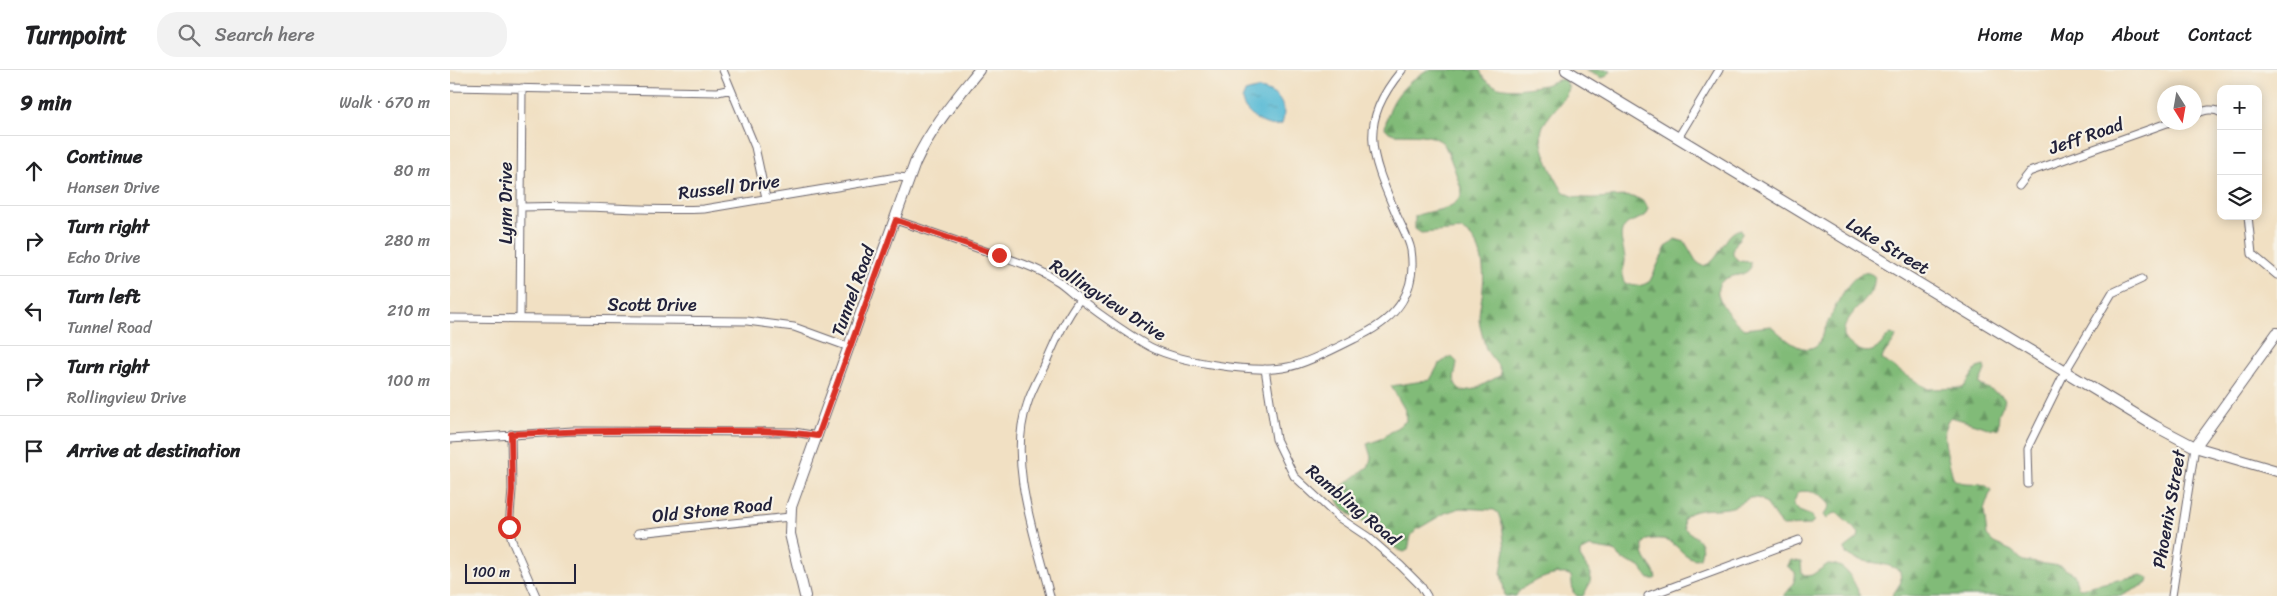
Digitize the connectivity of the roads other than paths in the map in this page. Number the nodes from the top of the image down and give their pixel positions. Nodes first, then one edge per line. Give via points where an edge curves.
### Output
1 (723, 70) edge
2 (979, 70) edge
3 (1402, 70) edge
4 (1566, 70) edge
5 (1719, 70) edge
6 (450, 87) edge
7 (522, 88) junction
8 (731, 89) junction
9 (2217, 110) edge
10 (2202, 111) edge
11 (2157, 127) edge
12 (1678, 138) junction
13 (908, 178) junction
14 (2018, 186) dead end
15 (766, 198) junction
16 (522, 207) junction
17 (896, 220) junction
18 (2248, 220) edge
19 (2277, 275) edge
20 (2142, 279) dead end
21 (1080, 299) junction
22 (450, 318) edge
23 (520, 318) junction
24 (2277, 333) edge
25 (850, 347) junction
26 (1265, 369) junction
27 (2065, 372) junction
28 (511, 434) junction
29 (818, 436) junction
30 (450, 439) edge
31 (2195, 447) junction
32 (2277, 471) edge
33 (2028, 484) dead end
34 (790, 517) junction
35 (638, 533) dead end
36 (1799, 540) dead end
37 (536, 596) edge
38 (805, 596) edge
39 (1050, 596) edge
40 (1427, 596) edge
41 (1648, 596) edge
42 (2172, 596) edge

1 - 8 street
2 - 13 street, Tunnel Road via 944,113 925,142
3 - 26 street, Rollingview Drive via 1386,88 1376,110 1372,131 1374,154 1382,180 1410,248 1412,272 1407,294 1394,314 1376,328 1289,367
4 - 12 street, Lake Street
5 - 12 street
6 - 7 street
7 - 8 street via 718,92
7 - 16 street, Lynn Drive
8 - 15 street via 755,147
9 - 10 street
11 - 14 street, Jeff Road via 2029,172
12 - 27 street, Lake Street
13 - 15 street, Russell Drive via 896,177
13 - 17 street, Tunnel Road
15 - 16 street, Russell Drive via 704,209 677,210
16 - 23 street, Lynn Drive
17 - 21 street, Rollingview Drive via 1027,266 1056,280
17 - 25 street, Tunnel Road
18 - 19 street via 2252,254
20 - 27 street via 2112,293
21 - 26 street, Rollingview Drive via 1160,353 1183,360
21 - 39 street via 1066,317 1026,405 1022,428 1023,487
22 - 23 street, Scott Drive
23 - 25 street, Scott Drive via 774,323
24 - 31 street, Phoenix Street
25 - 29 street, Tunnel Road
26 - 40 street, Rambling Road via 1276,439 1294,476 1338,517 1368,537 1401,566
27 - 31 street, Lake Street
27 - 33 street via 2027,449
28 - 29 street via 676,430 794,432
28 - 30 street
28 - 37 street via 509,527
29 - 34 street, Tunnel Road
31 - 32 street, Lake Street
31 - 42 street, Phoenix Street
34 - 35 street, Old Stone Road
34 - 38 street, Tunnel Road via 790,534
36 - 41 street

